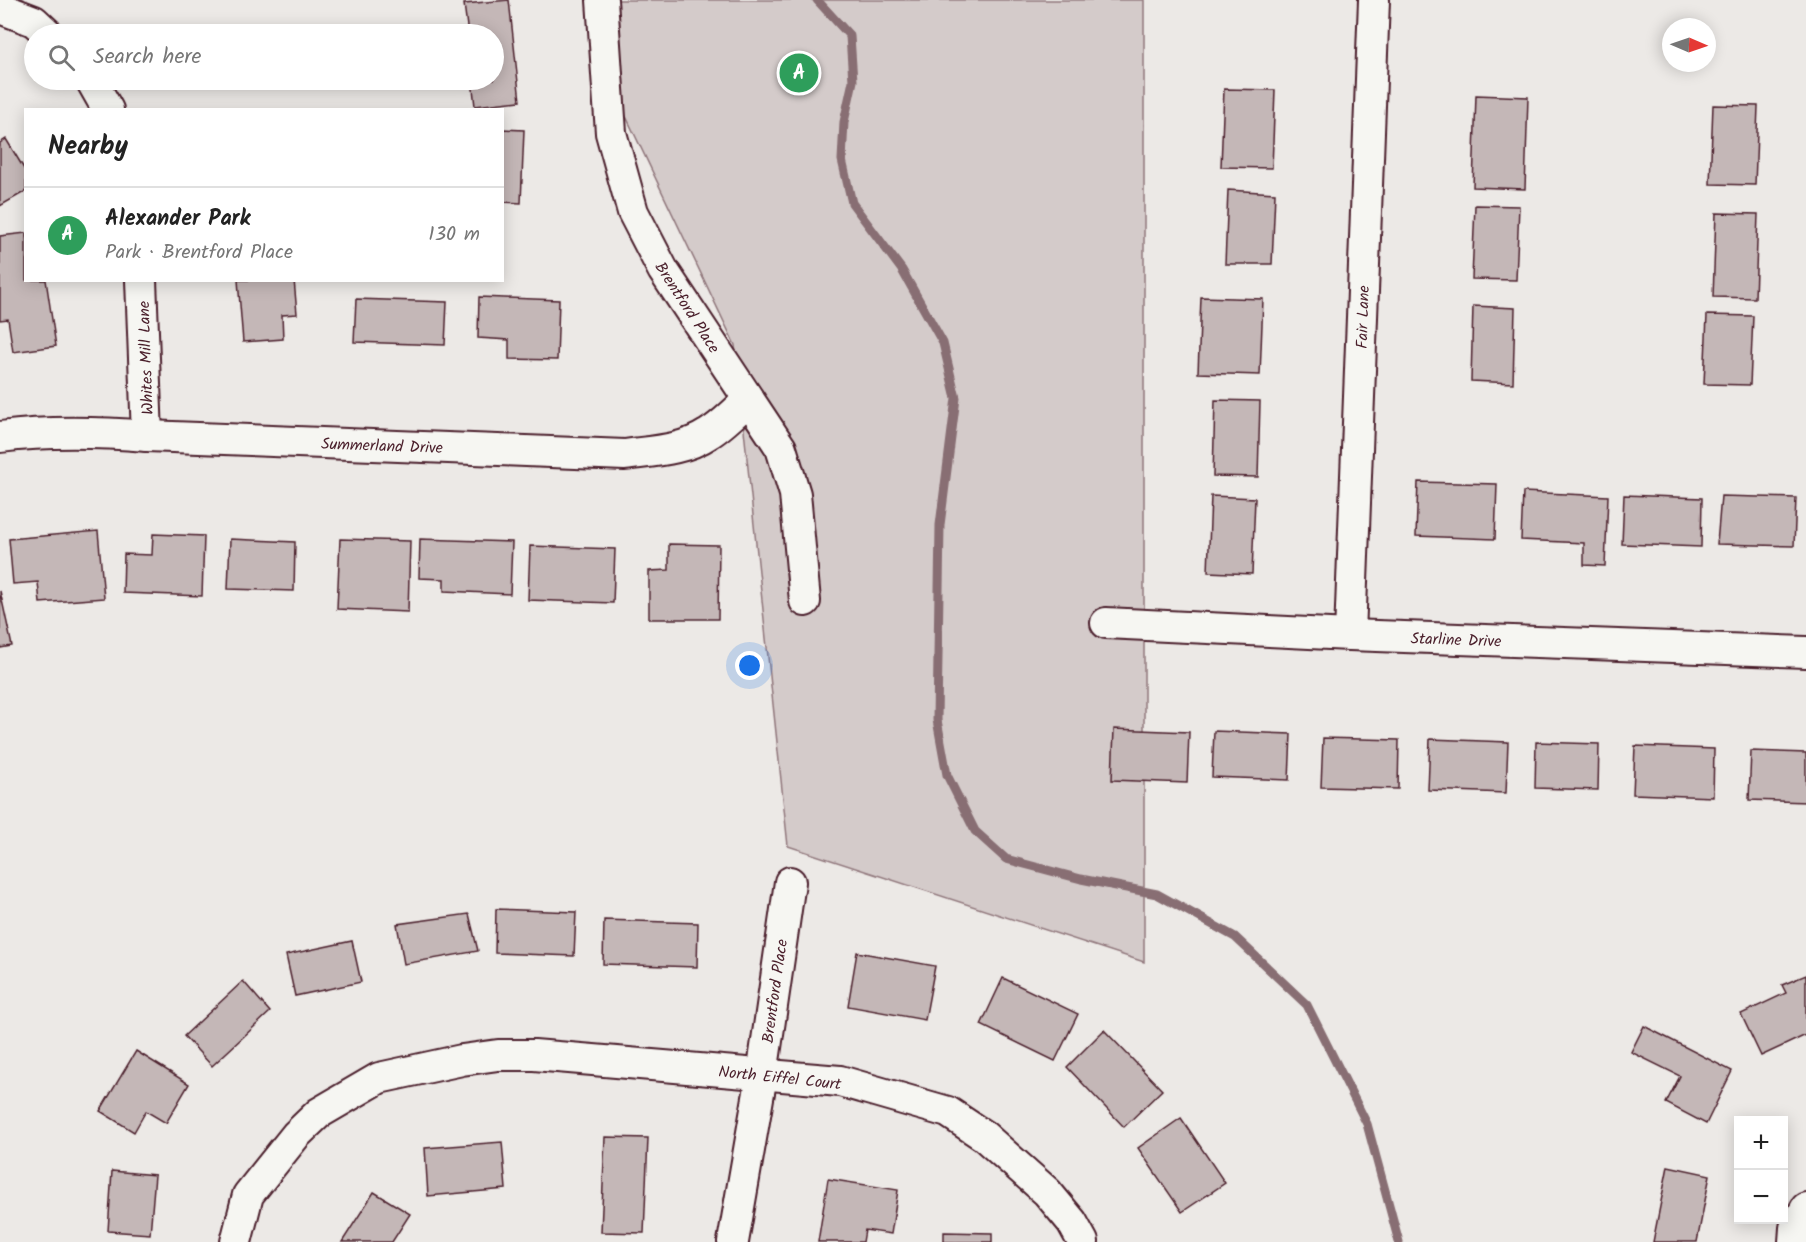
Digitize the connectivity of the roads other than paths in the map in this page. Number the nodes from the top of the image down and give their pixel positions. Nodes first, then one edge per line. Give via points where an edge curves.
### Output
1 (602, 0) edge
2 (1374, 0) edge
3 (0, 8) edge
4 (37, 24) edge
5 (97, 90) edge
6 (107, 108) edge
7 (141, 282) edge
8 (748, 400) junction
9 (147, 436) junction
10 (0, 437) edge
11 (805, 601) dead end
12 (1106, 623) dead end
13 (1350, 635) junction
14 (1806, 652) edge
15 (790, 882) dead end
16 (762, 1075) junction
17 (1806, 1208) edge
18 (236, 1242) edge
19 (733, 1242) edge
20 (1083, 1242) edge
21 (1794, 1242) edge

1 - 8 street, Brentford Place via 611,133 633,212 663,270
2 - 13 street, Fair Lane
3 - 4 street
5 - 6 street
7 - 9 street, Whites Mill Lane
8 - 9 street, Summerland Drive via 708,435 669,450 626,455
8 - 11 street, Brentford Place via 781,448 795,494
9 - 10 street, Summerland Drive via 106,433
12 - 13 street, Starline Drive
13 - 14 street, Starline Drive
15 - 16 street, Brentford Place
16 - 18 street, North Eiffel Court via 498,1055 379,1078 319,1113 296,1135 248,1195
16 - 19 street, Brentford Place
16 - 20 street, North Eiffel Court via 840,1081 948,1112 984,1136 1047,1192
17 - 21 street via 1795,1228

